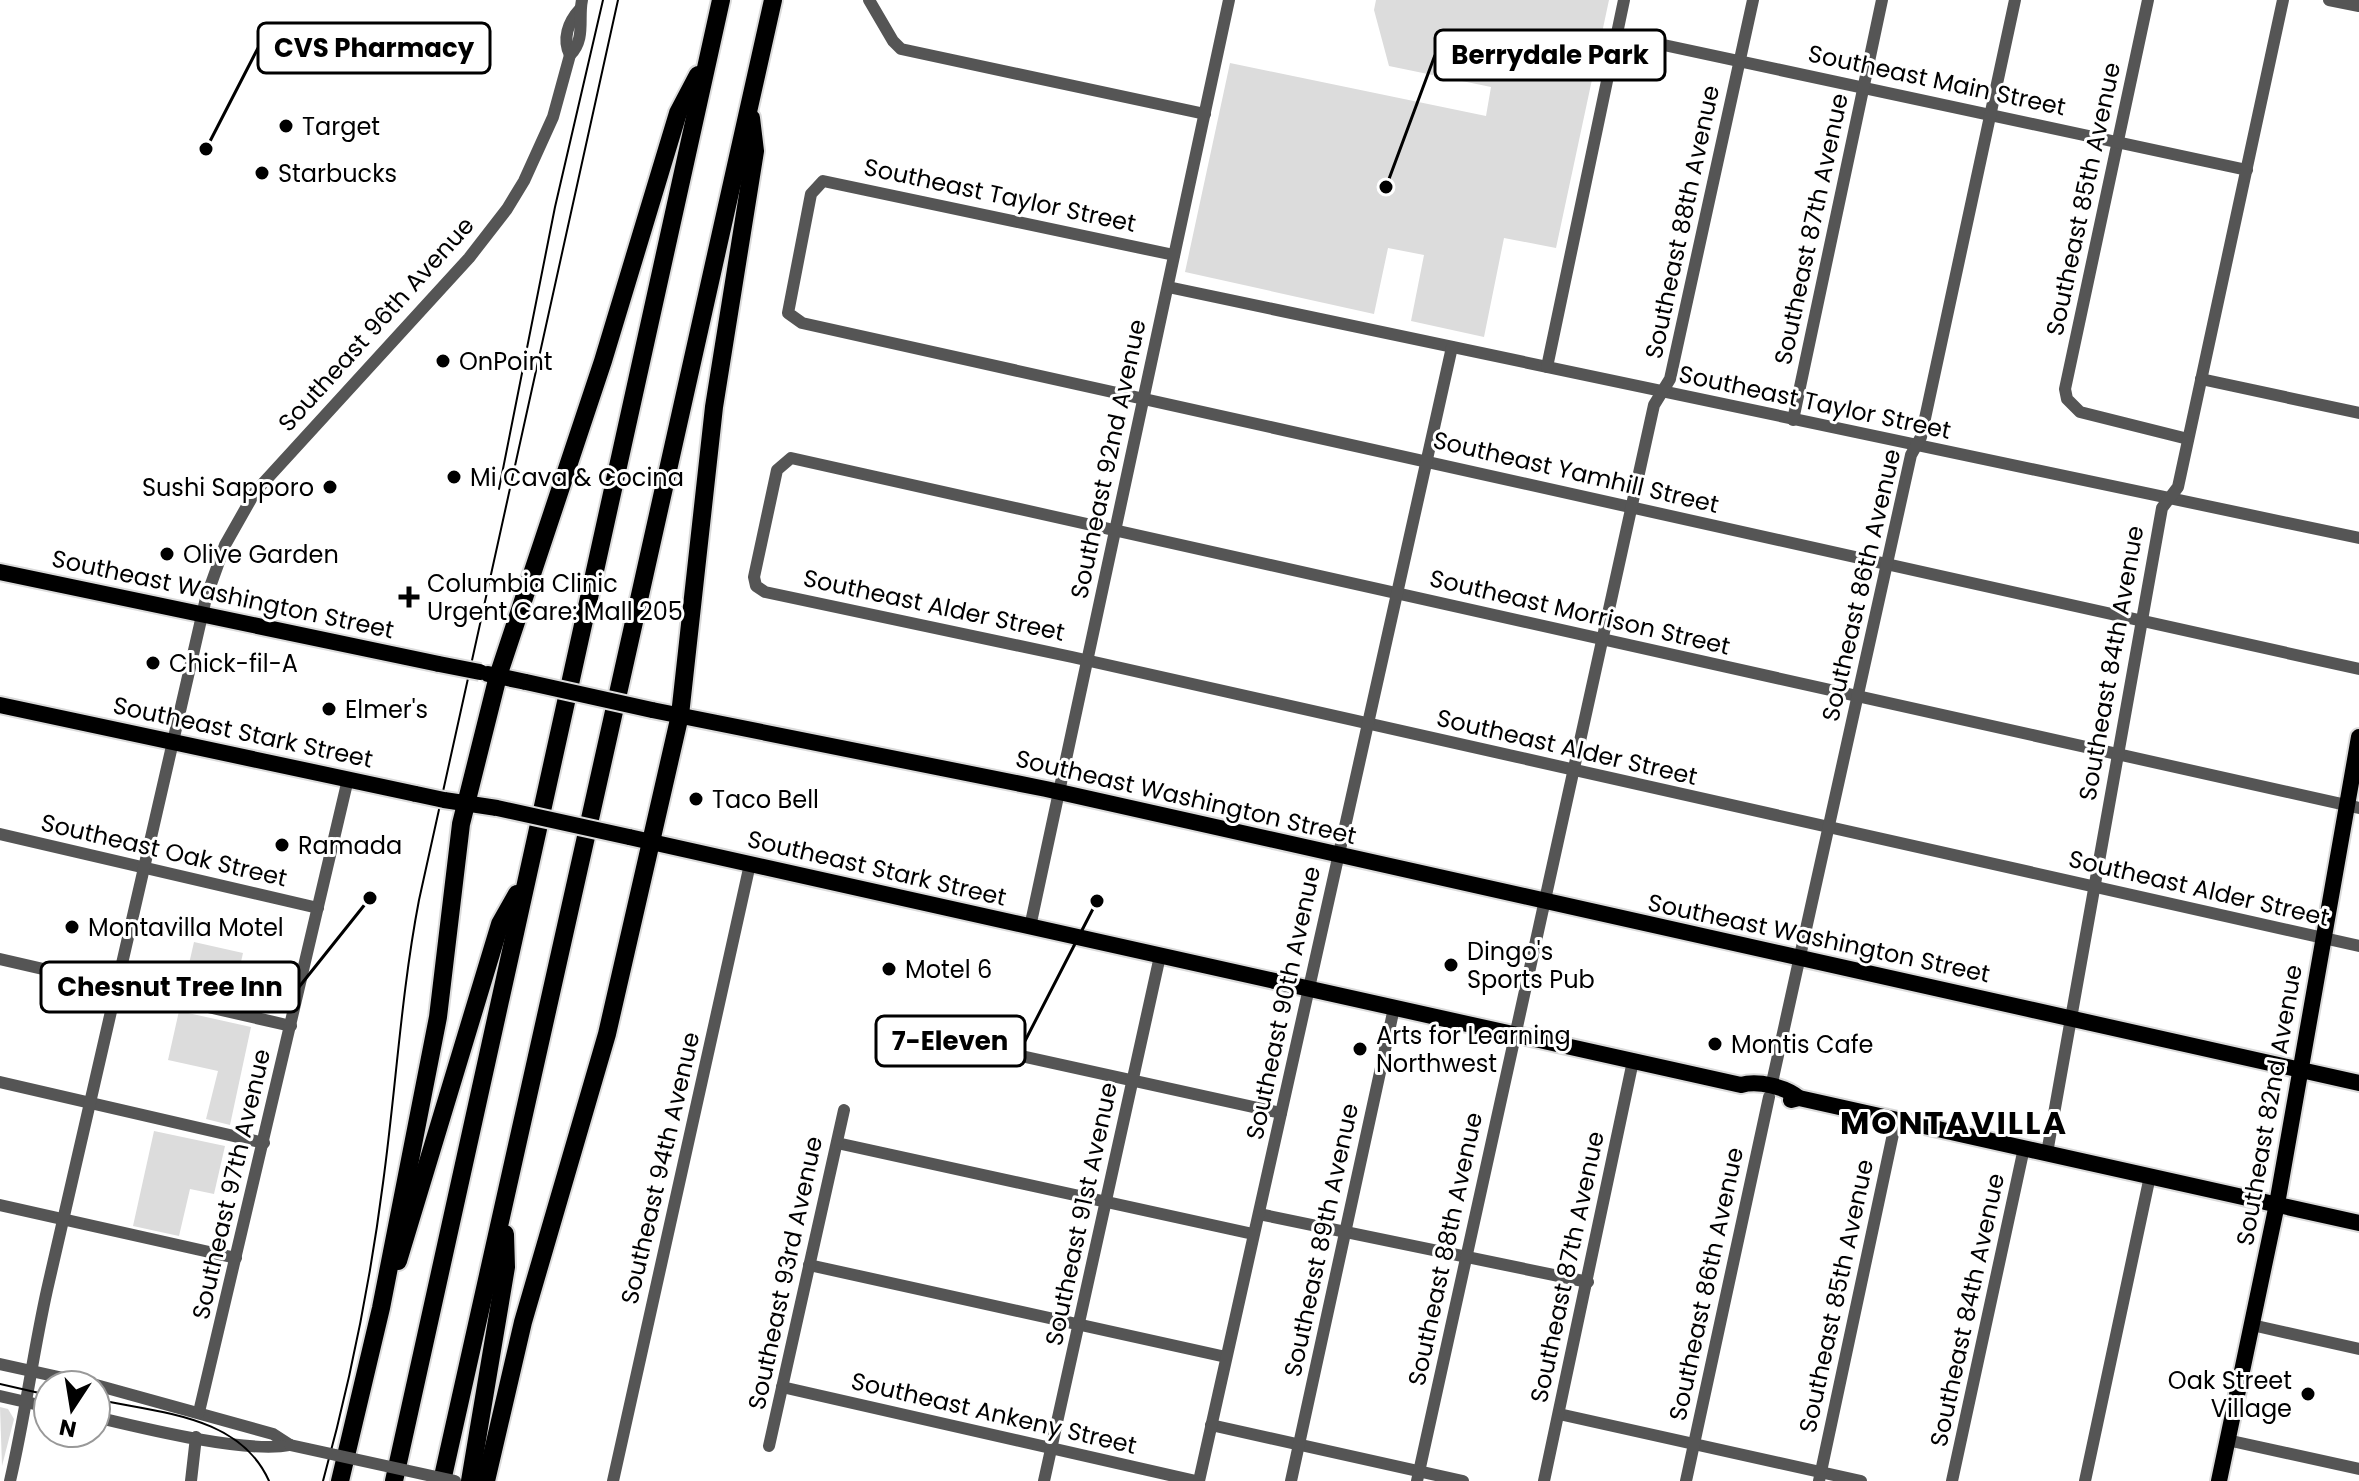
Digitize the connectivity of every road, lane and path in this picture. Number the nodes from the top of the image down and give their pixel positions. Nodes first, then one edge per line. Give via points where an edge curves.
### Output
1 (721, 0) edge
2 (773, 0) edge
3 (869, 0) edge
4 (1229, 0) edge
5 (1624, 0) edge
6 (1753, 0) edge
7 (1882, 0) edge
8 (2015, 0) edge
9 (2148, 0) edge
10 (2283, 0) edge
11 (2329, 0) edge
12 (581, 5) edge
13 (2359, 6) edge
14 (1617, 35) junction
15 (707, 59) junction
16 (1740, 60) junction
17 (1863, 87) junction
18 (749, 111) junction
19 (1205, 114) junction
20 (1991, 115) junction
21 (2118, 141) junction
22 (2247, 170) junction
23 (1174, 255) junction
24 (1168, 287) junction
25 (788, 313) joint
26 (1452, 347) junction
27 (1547, 367) junction
28 (2201, 379) junction
29 (1662, 392) junction
30 (1144, 397) junction
31 (2359, 413) edge
32 (1793, 420) junction
33 (2188, 439) junction
34 (1916, 446) junction
35 (1425, 461) junction
36 (2169, 498) junction
37 (1631, 507) junction
38 (1115, 529) junction
39 (2359, 538) edge
40 (1887, 564) junction
41 (0, 572) edge
42 (765, 592) joint
43 (1397, 593) junction
44 (203, 614) junction
45 (2141, 620) junction
46 (1601, 639) junction
47 (1088, 662) junction
48 (2359, 669) edge
49 (489, 674) junction
50 (1857, 696) junction
51 (0, 705) edge
52 (680, 715) junction
53 (1367, 724) junction
54 (2359, 737) edge
55 (174, 742) junction
56 (2117, 754) junction
57 (1571, 771) junction
58 (348, 779) junction
59 (1060, 792) junction
60 (468, 803) junction
61 (2353, 807) edge
62 (1829, 828) junction
63 (0, 834) edge
64 (653, 842) junction
65 (1338, 856) junction
66 (750, 864) junction
67 (145, 868) junction
68 (527, 877) junction
69 (2094, 886) junction
70 (1543, 902) junction
71 (318, 908) junction
72 (1030, 927) junction
73 (2324, 938) junction
74 (2359, 946) edge
75 (1160, 956) junction
76 (0, 959) edge
77 (1799, 959) junction
78 (118, 985) junction
79 (1309, 988) junction
80 (1394, 1008) junction
81 (2070, 1019) junction
82 (291, 1026) junction
83 (907, 1031) dead end
84 (1513, 1034) junction
85 (1633, 1061) junction
86 (2301, 1071) junction
87 (1133, 1080) junction
88 (0, 1082) edge
89 (2359, 1083) edge
90 (1770, 1092) junction
91 (90, 1103) junction
92 (844, 1110) dead end
93 (1281, 1113) junction
94 (1896, 1120) junction
95 (264, 1143) junction
96 (837, 1143) junction
97 (2024, 1148) junction
98 (2047, 1153) junction
99 (2150, 1176) junction
100 (1106, 1201) junction
101 (2277, 1204) junction
102 (0, 1205) edge
103 (504, 1207) junction
104 (1259, 1214) junction
105 (63, 1219) junction
106 (2359, 1223) edge
107 (1345, 1230) junction
108 (1253, 1234) junction
109 (1466, 1256) junction
110 (236, 1258) junction
111 (809, 1265) junction
112 (1588, 1282) junction
113 (381, 1308) junction
114 (1079, 1325) junction
115 (2252, 1325) junction
116 (2359, 1349) edge
117 (1226, 1357) junction
118 (0, 1364) edge
119 (31, 1371) junction
120 (782, 1387) junction
121 (112, 1389) edge
122 (0, 1396) edge
123 (28, 1402) junction
124 (32, 1403) edge
125 (199, 1412) junction
126 (1559, 1414) junction
127 (112, 1420) edge
128 (1211, 1425) junction
129 (196, 1437) junction
130 (2227, 1440) junction
131 (1694, 1444) junction
132 (290, 1445) junction
133 (1300, 1445) junction
134 (769, 1446) dead end
135 (1052, 1449) junction
136 (2359, 1469) edge
137 (1418, 1476) edge
138 (1820, 1476) edge
139 (10, 1481) edge
140 (191, 1481) edge
141 (340, 1481) edge
142 (394, 1481) edge
143 (442, 1481) edge
144 (455, 1481) edge
145 (470, 1481) edge
146 (486, 1481) edge
147 (613, 1481) edge
148 (1044, 1481) edge
149 (1197, 1481) edge
150 (1291, 1481) edge
151 (1463, 1481) edge
152 (1544, 1481) edge
153 (1686, 1481) edge
154 (1861, 1481) edge
155 (1952, 1481) edge
156 (2085, 1481) edge
157 (2219, 1481) edge

1 - 15 highway
2 - 18 highway
3 - 19 street via 901,49
4 - 19 street, Southeast 92nd Avenue
5 - 14 street
6 - 16 street, Southeast 88th Avenue
7 - 17 street, Southeast 87th Avenue
8 - 20 street, Southeast 86th Avenue
9 - 21 street, Southeast 85th Avenue
10 - 22 street, Southeast 84th Avenue
11 - 13 street
12 - 44 street, Southeast 96th Avenue via 569,25 565,45 570,55 549,127 507,209 469,258 255,492 225,545
14 - 16 street, Southeast Main Street
14 - 27 street
15 - 49 highway via 678,113 599,376
15 - 68 highway
16 - 17 street, Southeast Main Street
16 - 29 street, Southeast 88th Avenue via 1670,379
17 - 20 street, Southeast Main Street
17 - 32 street, Southeast 87th Avenue
18 - 52 highway via 755,151 714,407
18 - 103 highway
19 - 23 street, Southeast 92nd Avenue
20 - 21 street, Southeast Main Street
20 - 34 street, Southeast 86th Avenue
21 - 22 street, Southeast Main Street
21 - 33 street, Southeast 85th Avenue via 2065,389 2072,405 2095,417
22 - 28 street, Southeast 84th Avenue
23 - 24 street, Southeast 92nd Avenue
23 - 25 street, Southeast Taylor Street via 832,181 817,185 811,194
24 - 26 street, Southeast Taylor Street
24 - 30 street, Southeast 92nd Avenue
25 - 30 street, Southeast Yamhill Street via 802,323
26 - 27 street, Southeast Taylor Street
26 - 35 street, Southeast 90th Avenue
27 - 29 street, Southeast Taylor Street
28 - 31 street
28 - 33 street, Southeast 84th Avenue
29 - 32 street, Southeast Taylor Street
29 - 37 street, Southeast 88th Avenue via 1654,405
30 - 35 street, Southeast Yamhill Street
30 - 38 street, Southeast 92nd Avenue
32 - 34 street, Southeast Taylor Street
33 - 36 street, Southeast 84th Avenue via 2178,487
34 - 36 street, Southeast Taylor Street
34 - 40 street, Southeast 86th Avenue
35 - 37 street, Southeast Yamhill Street
35 - 43 street, Southeast 90th Avenue
36 - 39 street, Southeast Taylor Street
36 - 45 street, Southeast 84th Avenue via 2162,508
37 - 40 street, Southeast Yamhill Street
37 - 46 street, Southeast 88th Avenue
38 - 42 street, Southeast Morrison Street via 791,458 776,473 754,577
38 - 43 street, Southeast Morrison Street
38 - 47 street, Southeast 92nd Avenue
40 - 45 street, Southeast Yamhill Street
40 - 50 street, Southeast 86th Avenue
41 - 44 main road, Southeast Washington Street
42 - 47 street, Southeast Alder Street
43 - 46 street, Southeast Morrison Street
43 - 53 street, Southeast 90th Avenue
44 - 49 main road, Southeast Washington Street, bridge
44 - 55 street, Southeast 96th Avenue
45 - 48 street, Southeast Yamhill Street
45 - 56 street, Southeast 84th Avenue
46 - 50 street, Southeast Morrison Street
46 - 57 street, Southeast 88th Avenue
47 - 53 street, Southeast Alder Street
47 - 59 street, Southeast 92nd Avenue
49 - 52 main road, Southeast Washington Street, bridge
49 - 60 highway
50 - 56 street, Southeast Morrison Street
50 - 62 street, Southeast 86th Avenue
51 - 55 main road, Southeast Stark Street
52 - 59 main road, Southeast Washington Street
52 - 64 highway
53 - 57 street, Southeast Alder Street
53 - 65 street, Southeast 90th Avenue
54 - 61 main road, Southeast 82nd Avenue
55 - 58 main road, Southeast Stark Street
55 - 67 street, Southeast 96th Avenue
56 - 61 street, Southeast Morrison Street
56 - 69 street, Southeast 84th Avenue
57 - 62 street, Southeast Alder Street
57 - 70 street, Southeast 88th Avenue
58 - 60 main road, Southeast Stark Street, bridge
58 - 71 street, Southeast 97th Avenue
59 - 65 main road, Southeast Washington Street
59 - 72 street, Southeast 92nd Avenue
60 - 64 main road, Southeast Stark Street, bridge
60 - 113 highway via 461,824 438,1017
61 - 73 main road, Southeast 82nd Avenue
62 - 69 street, Southeast Alder Street
62 - 77 street, Southeast 86th Avenue
63 - 67 street, Southeast Oak Street
64 - 66 main road, Southeast Stark Street
64 - 146 highway via 586,1117 523,1322
65 - 70 main road, Southeast Washington Street
65 - 79 street, Southeast 90th Avenue
66 - 72 main road, Southeast Stark Street
66 - 147 street, Southeast 94th Avenue
67 - 71 street, Southeast Oak Street
67 - 78 street, Southeast 96th Avenue
68 - 113 highway via 500,924 413,1219
68 - 142 highway
69 - 73 street, Southeast Alder Street
69 - 81 street, Southeast 84th Avenue
70 - 77 main road, Southeast Washington Street
70 - 84 street, Southeast 88th Avenue
71 - 82 street, Southeast 97th Avenue
72 - 75 main road, Southeast Stark Street
73 - 74 street, Southeast Alder Street
73 - 86 main road, Southeast 82nd Avenue
75 - 79 main road, Southeast Stark Street
75 - 87 street, Southeast 91st Avenue
76 - 78 street
77 - 81 main road, Southeast Washington Street
77 - 90 street, Southeast 86th Avenue
78 - 82 street
78 - 91 street, Southeast 96th Avenue
79 - 80 main road, Southeast Stark Street
79 - 93 street, Southeast 90th Avenue
80 - 84 main road, Southeast Stark Street
80 - 107 street, Southeast 89th Avenue
81 - 86 main road, Southeast Washington Street
81 - 98 street, Southeast 84th Avenue
82 - 95 street, Southeast 97th Avenue
83 - 87 street
84 - 85 main road, Southeast Stark Street
84 - 109 street, Southeast 88th Avenue
85 - 90 main road, Southeast Stark Street via 1751,1083
85 - 112 street, Southeast 87th Avenue
86 - 89 main road, Southeast Washington Street
86 - 101 main road, Southeast 82nd Avenue
87 - 93 street
87 - 100 street, Southeast 91st Avenue
88 - 91 street
90 - 94 main road, Southeast Stark Street via 1790,1091 1799,1098
90 - 131 street, Southeast 86th Avenue
91 - 95 street
91 - 105 street, Southeast 96th Avenue
92 - 96 street, Southeast 93rd Avenue
93 - 104 street, Southeast 90th Avenue
94 - 97 main road, Southeast Stark Street
94 - 138 street, Southeast 85th Avenue
95 - 110 street, Southeast 97th Avenue
96 - 100 street
96 - 111 street, Southeast 93rd Avenue
97 - 98 main road, Southeast Stark Street
97 - 155 street, Southeast 84th Avenue
98 - 99 main road, Southeast Stark Street
99 - 101 main road, Southeast Stark Street
99 - 156 street
100 - 108 street
100 - 114 street, Southeast 91st Avenue
101 - 106 main road, Southeast Stark Street
101 - 115 main road, Southeast 82nd Avenue
102 - 105 street
103 - 143 highway
103 - 145 highway via 506,1267
104 - 107 street
104 - 108 street, Southeast 90th Avenue
105 - 110 street
105 - 119 street, Southeast 96th Avenue
107 - 109 street
107 - 133 street, Southeast 89th Avenue
108 - 117 street, Southeast 90th Avenue
109 - 112 street
109 - 137 street, Southeast 88th Avenue
110 - 125 street, Southeast 97th Avenue
111 - 114 street
111 - 120 street, Southeast 93rd Avenue
112 - 126 street, Southeast 87th Avenue
113 - 141 highway
114 - 117 street
114 - 135 street, Southeast 91st Avenue
115 - 116 street
115 - 130 main road, Southeast 82nd Avenue
117 - 128 street, Southeast 90th Avenue
118 - 119 street
119 - 123 street, Southeast 96th Avenue
120 - 134 street, Southeast 93rd Avenue
120 - 135 street, Southeast Ankeny Street
121 - 125 street
122 - 123 street
123 - 124 street
123 - 139 street, Southeast 96th Avenue
125 - 132 street via 273,1434
126 - 131 street
126 - 152 street, Southeast 87th Avenue
127 - 129 street
128 - 133 street
128 - 149 street, Southeast 90th Avenue
129 - 132 street via 275,1448
129 - 140 street
130 - 136 street
130 - 157 main road, Southeast 82nd Avenue
131 - 138 street
131 - 153 street, Southeast 86th Avenue
132 - 144 street, bridge
133 - 137 street
133 - 150 street, Southeast 89th Avenue
135 - 148 street, Southeast 91st Avenue
135 - 149 street, Southeast Ankeny Street
137 - 151 street
138 - 154 street

